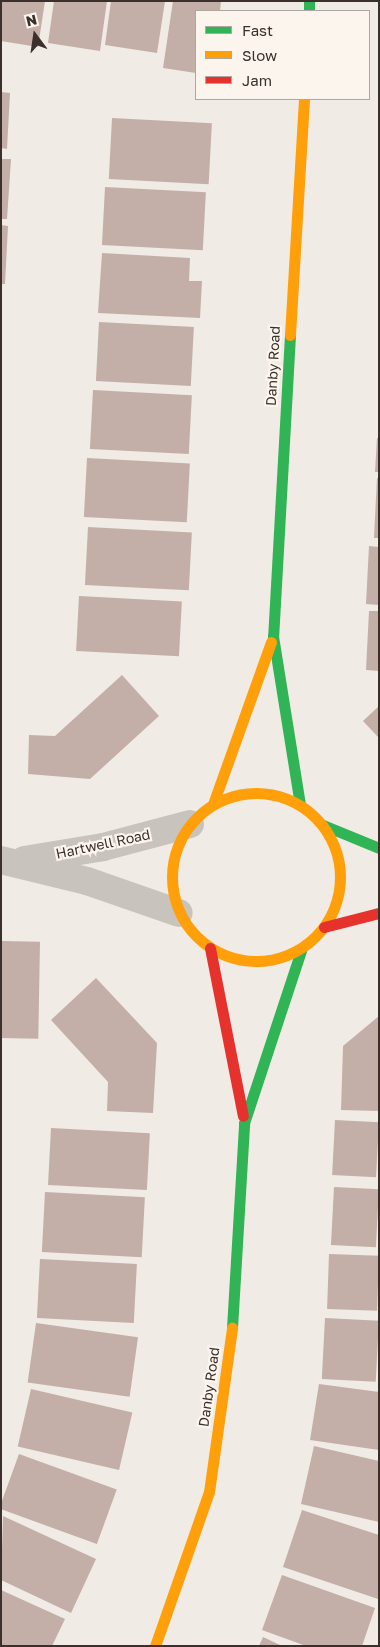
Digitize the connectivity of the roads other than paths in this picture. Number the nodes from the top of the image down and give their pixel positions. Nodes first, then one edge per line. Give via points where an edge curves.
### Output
1 (304, 100) edge
2 (273, 636) junction
3 (213, 804) junction
4 (300, 805) junction
5 (190, 824) junction
6 (323, 824) junction
7 (379, 848) edge
8 (8, 860) edge
9 (179, 912) junction
10 (379, 913) edge
11 (324, 926) junction
12 (210, 948) junction
13 (302, 948) junction
14 (244, 1123) junction
15 (155, 1646) edge

1 - 2 street, Danby Road
2 - 3 street, Danby Road
2 - 4 street, Danby Road
3 - 4 street via 257,792
3 - 5 street
4 - 6 street
5 - 8 street, Hartwell Road via 103,847
5 - 9 street via 172,865
6 - 7 street
6 - 11 street via 338,852 341,882
8 - 9 street, Hartwell Road
9 - 12 street
10 - 11 street
11 - 13 street
12 - 13 street via 256,961
12 - 14 street, Danby Road
13 - 14 street, Danby Road
14 - 15 street, Danby Road via 231,1336 209,1492

